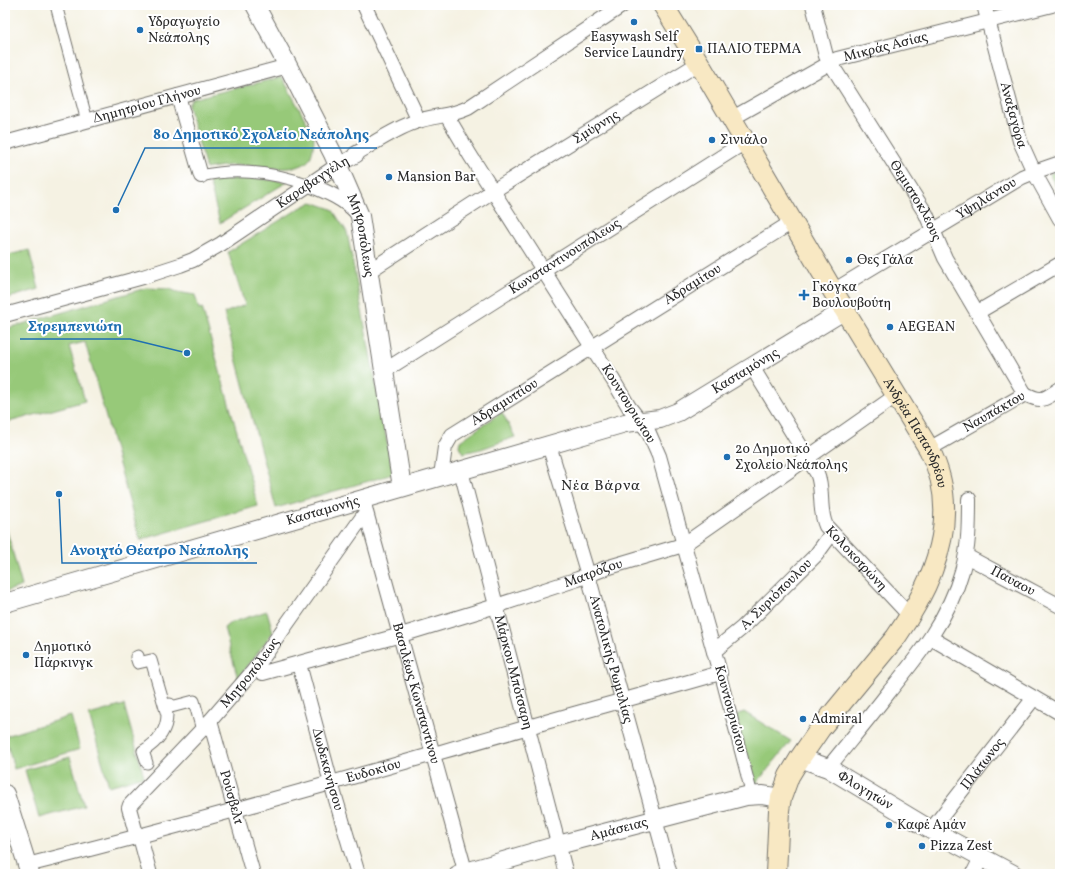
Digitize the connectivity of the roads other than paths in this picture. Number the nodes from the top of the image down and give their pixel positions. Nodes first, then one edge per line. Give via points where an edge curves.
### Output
1 (56, 5) edge
2 (255, 5) edge
3 (364, 5) edge
4 (623, 5) edge
5 (664, 5) edge
6 (813, 5) edge
7 (984, 5) edge
8 (1052, 5) edge
9 (988, 22) junction
10 (830, 62) junction
11 (699, 63) junction
12 (288, 66) junction
13 (178, 96) junction
14 (447, 116) junction
15 (731, 119) junction
16 (419, 120) junction
17 (87, 121) junction
18 (745, 142) junction
19 (5, 143) edge
20 (1060, 163) edge
21 (338, 165) junction
22 (1034, 172) junction
23 (201, 176) joint
24 (310, 185) junction
25 (493, 191) junction
26 (360, 216) junction
27 (1060, 219) edge
28 (792, 222) junction
29 (934, 230) junction
30 (1060, 264) edge
31 (543, 269) junction
32 (369, 271) junction
33 (833, 291) junction
34 (845, 310) junction
35 (978, 312) junction
36 (5, 315) edge
37 (593, 347) junction
38 (752, 367) junction
39 (384, 371) junction
40 (1060, 389) edge
41 (1025, 394) junction
42 (897, 395) junction
43 (640, 420) junction
44 (549, 445) junction
45 (929, 449) junction
46 (808, 458) junction
47 (461, 471) junction
48 (441, 476) junction
49 (402, 487) junction
50 (969, 499) dead end
51 (365, 505) junction
52 (832, 533) junction
53 (683, 544) junction
54 (966, 556) junction
55 (588, 575) junction
56 (5, 603) edge
57 (496, 606) junction
58 (1060, 606) edge
59 (910, 616) junction
60 (401, 635) junction
61 (931, 638) junction
62 (153, 651) dead end
63 (714, 651) junction
64 (138, 656) dead end
65 (299, 664) junction
66 (255, 670) junction
67 (720, 673) junction
68 (166, 696) junction
69 (1034, 698) junction
70 (623, 701) junction
71 (1060, 713) edge
72 (206, 726) junction
73 (528, 727) junction
74 (434, 754) junction
75 (800, 758) junction
76 (147, 763) dead end
77 (828, 768) junction
78 (331, 784) junction
79 (5, 794) edge
80 (752, 795) junction
81 (781, 798) junction
82 (234, 809) junction
83 (656, 820) junction
84 (930, 830) junction
85 (138, 837) junction
86 (558, 845) junction
87 (981, 858) junction
88 (26, 871) edge
89 (464, 873) edge
90 (150, 874) edge
91 (253, 874) edge
92 (358, 874) edge
93 (566, 874) edge
94 (670, 874) edge
95 (776, 874) edge
96 (973, 874) edge
97 (1012, 874) edge

1 - 17 street
2 - 12 street, Μητροπόλεως
3 - 16 street
4 - 14 street, Καραβαγγέλη via 468,108
5 - 11 main road, Ανδρέα Παπανδρέου
6 - 10 street, Θεμιστοκλέους
7 - 9 street, Αναξαγόρα
8 - 9 street, Μικράς Ασίας
9 - 10 street, Μικράς Ασίας
9 - 22 street, Αναξαγόρα via 1015,125
10 - 15 street, Μικράς Ασίας
10 - 29 street, Θεμιστοκλέους
11 - 15 main road, Ανδρέα Παπανδρέου
11 - 25 street, Σμύρνης
12 - 13 street, Δημητρίου Γλήνου
12 - 21 street, Μητροπόλεως
13 - 17 street, Δημητρίου Γλήνου
13 - 23 street
14 - 16 street, Καραβαγγέλη
14 - 25 street, Κουντουριώτου
15 - 18 main road, Ανδρέα Παπανδρέου
16 - 21 street, Καραβαγγέλη
17 - 19 street, Δημητρίου Γλήνου
18 - 28 main road, Ανδρέα Παπανδρέου
18 - 31 street, Κωνσταντινουπόλεως
20 - 22 street, Υψηλάντου
21 - 24 street, Καραβαγγέλη
21 - 26 street, Μητροπόλεως
22 - 27 street, Αναξαγόρα
22 - 29 street, Υψηλάντου
23 - 24 street via 227,172 254,172
24 - 26 street via 338,197
24 - 36 street, Καραβαγγέλη via 210,250 180,265
25 - 31 street, Κουντουριώτου
25 - 32 street, Σμύρνης
26 - 32 street, Μητροπόλεως
28 - 33 main road, Ανδρέα Παπανδρέου
28 - 37 street, Αδραμίτου
29 - 33 street, Υψηλάντου
29 - 35 street, Θεμιστοκλέους via 945,258
30 - 35 street
31 - 37 street, Κουντουριώτου
31 - 39 street, Κωνσταντινουπόλεως
32 - 39 street, Μητροπόλεως
33 - 34 main road, Ανδρέα Παπανδρέου
34 - 38 street, Κασταμόνης
34 - 42 main road, Ανδρέα Παπανδρέου
35 - 41 street, Θεμιστοκλέους
37 - 43 street, Κουντουριώτου via 629,407
37 - 48 street, Αδραμυττίου via 452,436 445,447
38 - 43 street, Κασταμόνης via 670,416
38 - 46 street, Κολοκοτρώνη
39 - 49 street, Μητροπόλεως
40 - 41 street, Ναυπάκτου via 1041,400
41 - 45 street, Ναυπάκτου
42 - 45 main road, Ανδρέα Παπανδρέου
42 - 46 street, Ματρόζου
43 - 44 street, Κασταμονής
43 - 53 street, Κουντουριώτου via 656,447
44 - 47 street, Κασταμονής
44 - 55 street, Ανατολικής Ρωμυλίας
45 - 59 main road, Ανδρέα Παπανδρέου via 939,473 945,509 940,546 932,575
46 - 52 street, Κολοκοτρώνη via 820,479 824,521
46 - 53 street, Ματρόζου
47 - 48 street, Κασταμονής
47 - 57 street, Μάρκου Μπότσαρη
48 - 49 street, Κασταμονής
49 - 51 street, Κασταμονής
50 - 54 street
51 - 56 street, Κασταμονής
51 - 60 street, Βασιλέως Κωνσταντίνου
51 - 66 street, Μητροπόλεως
52 - 59 street, Κολοκοτρώνη
52 - 63 street, Α. Συριόπουλου via 816,555 742,628
53 - 55 street, Ματρόζου
53 - 63 street, Κουντουριώτου
54 - 58 street, Παυαου
54 - 61 street via 954,594
55 - 57 street, Ματρόζου
55 - 70 street, Ανατολικής Ρωμυλίας
57 - 60 street, Ματρόζου
57 - 73 street, Μάρκου Μπότσαρη
59 - 75 main road, Ανδρέα Παπανδρέου
60 - 65 street, Ματρόζου
60 - 74 street, Βασιλέως Κωνσταντίνου
61 - 69 street
61 - 77 street
62 - 68 street
63 - 67 street, Κουντουριώτου
64 - 68 street via 138,663 151,660
65 - 66 street, Ματρόζου via 263,674
65 - 78 street, Δωδεκανήσου
66 - 72 street, Μητροπόλεως
67 - 70 street, Ευδοκίου
67 - 80 street, Κουντουριώτου
68 - 72 street via 171,707 194,701
68 - 76 street via 167,721 158,739 143,751
69 - 71 street
69 - 84 street, Πλάτωνος
70 - 73 street, Ευδοκίου
70 - 83 street, Ανατολικής Ρωμυλίας
72 - 82 street, Ρούσβελτ
72 - 85 street, Μητροπόλεως via 128,808
73 - 74 street, Ευδοκίου
73 - 86 street, Μάρκου Μπότσαρη
74 - 78 street, Ευδοκίου
74 - 89 street, Βασιλέως Κωνσταντίνου
75 - 77 street, Φλογητών
75 - 81 main road, Ανδρέα Παπανδρέου
77 - 84 street, Φλογητών
78 - 82 street, Ευδοκίου
78 - 92 street, Δωδεκανήσου
79 - 88 street
80 - 81 street, Αμάσειας
80 - 83 street, Αμάσειας
81 - 95 main road, Ανδρέα Παπανδρέου
82 - 85 street, Ευδοκίου
82 - 91 street, Ρούσβελτ
83 - 86 street, Αμάσειας
83 - 94 street, Ανατολικής Ρωμυλίας
84 - 87 street, Φλογητών
85 - 88 street, Ευδοκίου
85 - 90 street
86 - 89 street, Αμάσειας
86 - 93 street, Μάρκου Μπότσαρη
87 - 96 street
87 - 97 street, Φλογητών

